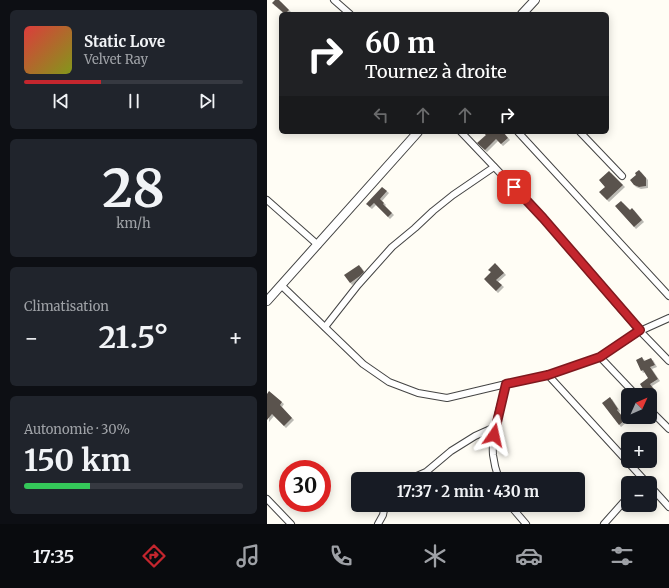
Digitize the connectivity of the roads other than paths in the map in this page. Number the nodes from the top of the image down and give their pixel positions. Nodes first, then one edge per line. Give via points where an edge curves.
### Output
1 (334, 0) edge
2 (535, 0) edge
3 (347, 12) edge
4 (524, 12) edge
5 (416, 134) edge
6 (463, 134) edge
7 (520, 134) edge
8 (582, 134) edge
9 (494, 167) junction
10 (622, 176) dead end
11 (267, 200) edge
12 (318, 245) junction
13 (281, 285) junction
14 (669, 296) edge
15 (267, 301) edge
16 (669, 318) edge
17 (325, 327) junction
18 (640, 330) junction
19 (600, 357) junction
20 (669, 361) edge
21 (548, 375) junction
22 (506, 384) junction
23 (629, 388) edge
24 (657, 417) edge
25 (495, 427) junction
26 (669, 429) edge
27 (426, 472) edge
28 (497, 472) edge
29 (641, 476) edge
30 (657, 494) edge
31 (267, 500) edge
32 (621, 505) edge
33 (669, 507) edge
34 (384, 512) edge
35 (516, 512) edge
36 (291, 524) edge
37 (378, 524) edge
38 (526, 524) edge
39 (604, 524) edge

1 - 3 street
2 - 4 street
5 - 12 street
6 - 9 street
7 - 14 street
8 - 10 street
9 - 17 street via 453,195 392,247
9 - 18 street via 543,218
11 - 12 street
12 - 13 street
13 - 15 street
13 - 17 street
16 - 18 street
17 - 22 street via 363,364 389,382 418,393 447,398
18 - 19 street
18 - 20 street
19 - 21 street
19 - 23 street
21 - 22 street
21 - 29 street
22 - 25 street
24 - 26 street
25 - 27 street via 451,451
25 - 28 street via 493,455
30 - 33 street
31 - 36 street
32 - 39 street
34 - 37 street
35 - 38 street

